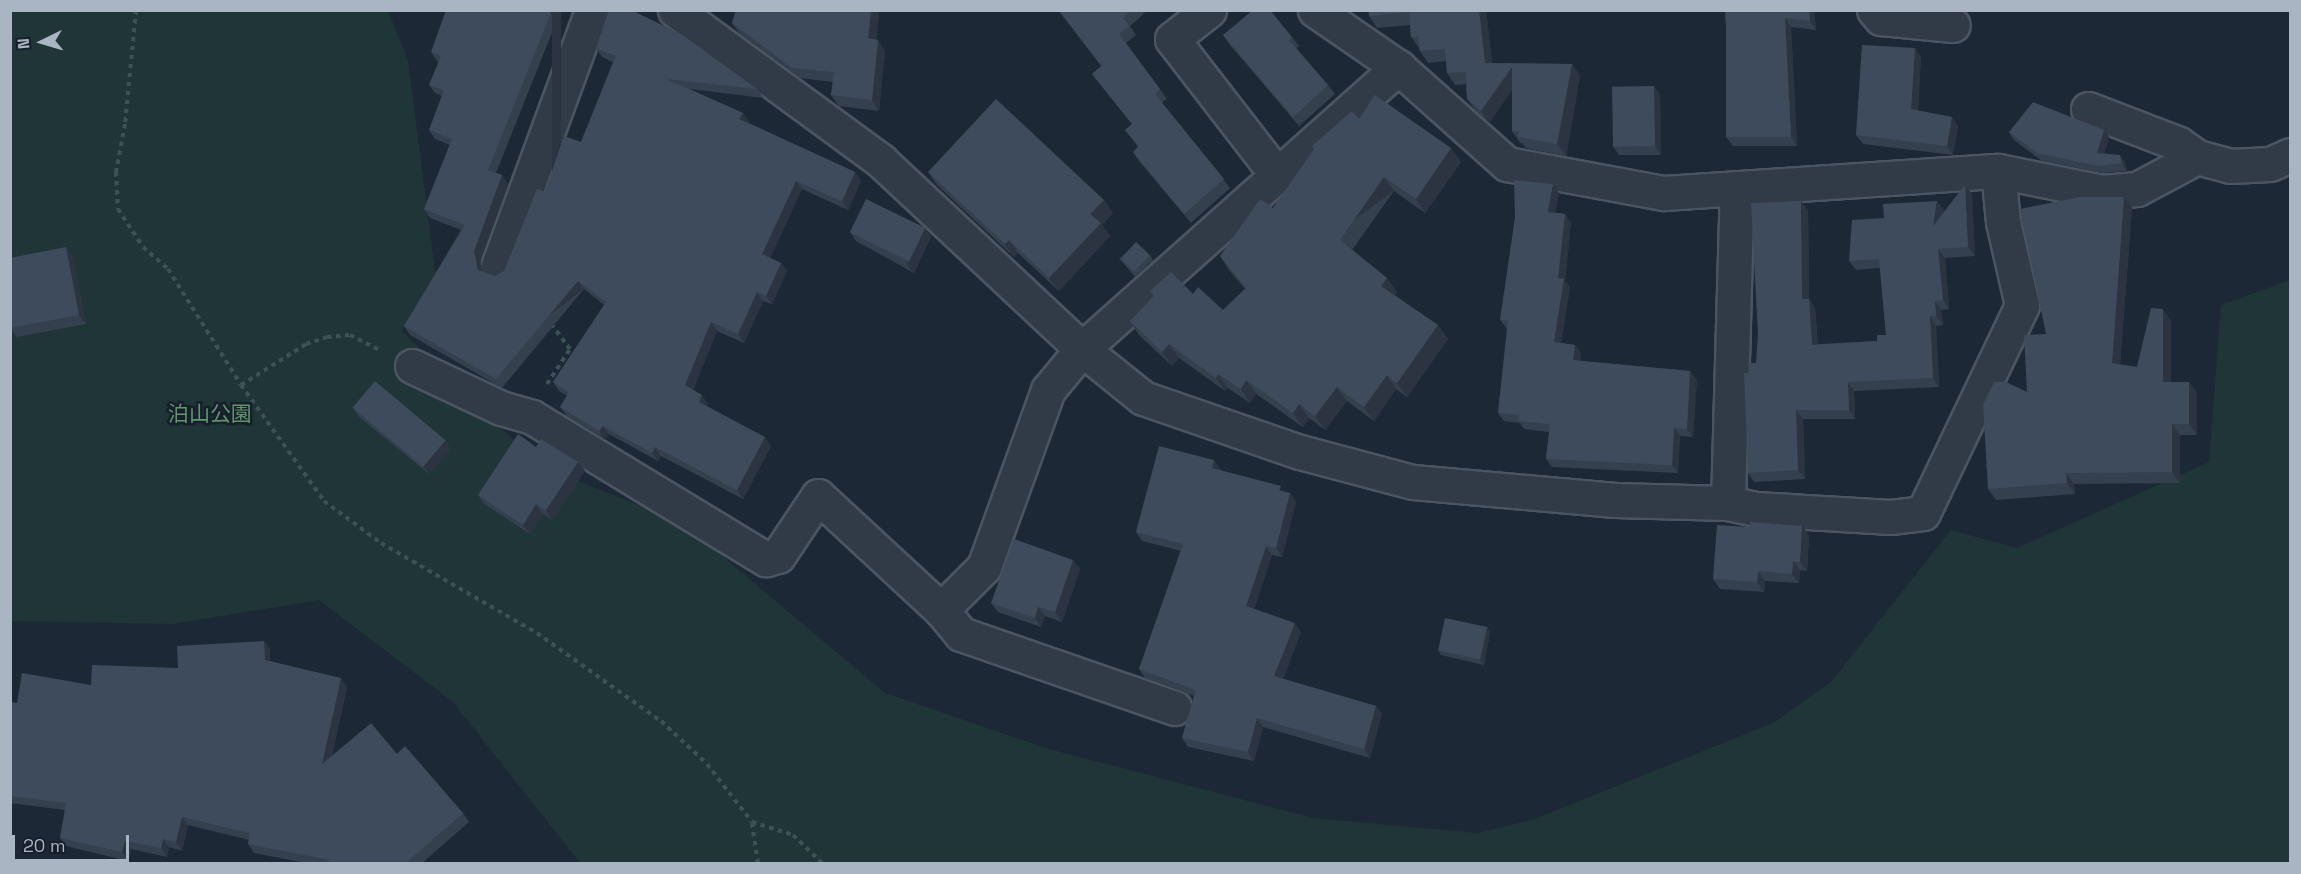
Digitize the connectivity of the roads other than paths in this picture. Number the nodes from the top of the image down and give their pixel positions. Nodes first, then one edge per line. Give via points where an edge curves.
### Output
1 (592, 10) edge
2 (675, 10) edge
3 (1209, 10) edge
4 (1315, 10) edge
5 (1874, 10) edge
6 (1953, 25) dead end
7 (1398, 67) junction
8 (2088, 109) dead end
9 (2290, 155) edge
10 (2197, 157) junction
11 (1998, 171) junction
12 (1277, 175) junction
13 (1737, 188) junction
14 (498, 266) dead end
15 (1082, 349) junction
16 (412, 366) road end
17 (1728, 503) junction
18 (941, 610) junction
19 (1175, 708) dead end

1 - 14 street
2 - 15 street via 881,161
3 - 12 street via 1172,39
4 - 7 street
5 - 6 street via 1881,18
7 - 12 street
7 - 13 street via 1507,164 1664,193
8 - 10 street via 2179,144
9 - 10 street via 2270,164 2231,166
10 - 11 street via 2137,189 2102,192
11 - 13 street
11 - 17 street via 2003,222 2022,305 1923,513 1892,517 1756,509
12 - 15 street
13 - 17 street
15 - 17 street via 1143,398 1300,452 1413,482 1615,500
15 - 18 street via 1048,390 984,567
16 - 18 street via 501,408 532,417 766,559 778,556 818,496
18 - 19 street via 961,634

